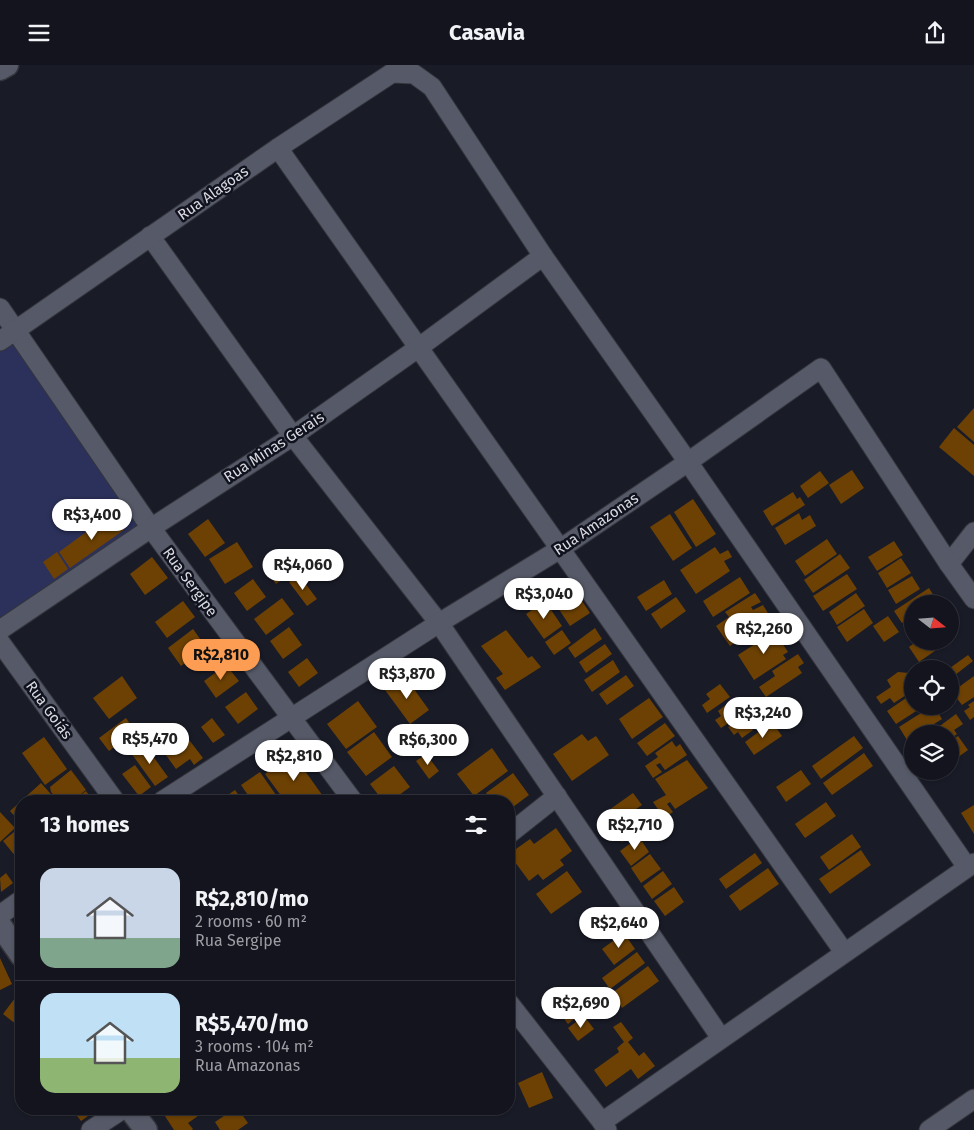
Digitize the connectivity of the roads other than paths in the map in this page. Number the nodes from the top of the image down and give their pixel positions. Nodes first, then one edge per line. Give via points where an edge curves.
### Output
1 (7, 65) edge
2 (0, 69) edge
3 (278, 148) junction
4 (150, 236) junction
5 (542, 256) junction
6 (0, 309) edge
7 (8, 336) edge
8 (418, 348) junction
9 (293, 436) junction
10 (688, 462) junction
11 (151, 528) junction
12 (974, 532) edge
13 (560, 549) junction
14 (949, 564) junction
15 (974, 599) edge
16 (439, 623) junction
17 (0, 630) edge
18 (0, 642) edge
19 (290, 718) junction
20 (111, 795) edge
21 (171, 795) edge
22 (348, 795) edge
23 (556, 796) junction
24 (515, 829) edge
25 (971, 865) edge
26 (15, 904) edge
27 (0, 915) edge
28 (0, 925) edge
29 (15, 946) edge
30 (844, 952) junction
31 (515, 1011) edge
32 (722, 1039) junction
33 (974, 1099) edge
34 (114, 1115) edge
35 (135, 1115) edge
36 (604, 1126) edge
37 (91, 1130) edge
38 (146, 1130) edge
39 (929, 1130) edge

1 - 2 street
3 - 4 street, Rua Alagoas
3 - 5 street, Rua Alagoas via 392,73 414,74 432,87
3 - 8 street
4 - 7 street, Rua Alagoas
4 - 9 street
5 - 8 street, Rua Minas Gerais
5 - 10 street
6 - 7 street, Rua Sergipe
7 - 11 street, Rua Sergipe
8 - 9 street, Rua Minas Gerais
8 - 13 street
9 - 11 street, Rua Minas Gerais
9 - 16 street
10 - 13 street, Rua Amazonas
10 - 14 street, Rua Amazonas via 821,368
10 - 25 street
11 - 17 street, Rua Minas Gerais
11 - 19 street, Rua Sergipe
12 - 14 street
13 - 16 street, Rua Amazonas
13 - 30 street
14 - 15 street
16 - 19 street, Rua Amazonas
16 - 23 street
18 - 20 street, Rua Goiás
19 - 21 street, Rua Amazonas
19 - 22 street, Rua Sergipe
23 - 24 street
23 - 32 street
25 - 30 street
26 - 27 street
28 - 29 street
30 - 32 street
31 - 36 street
32 - 36 street
33 - 39 street
34 - 37 street
35 - 38 street

